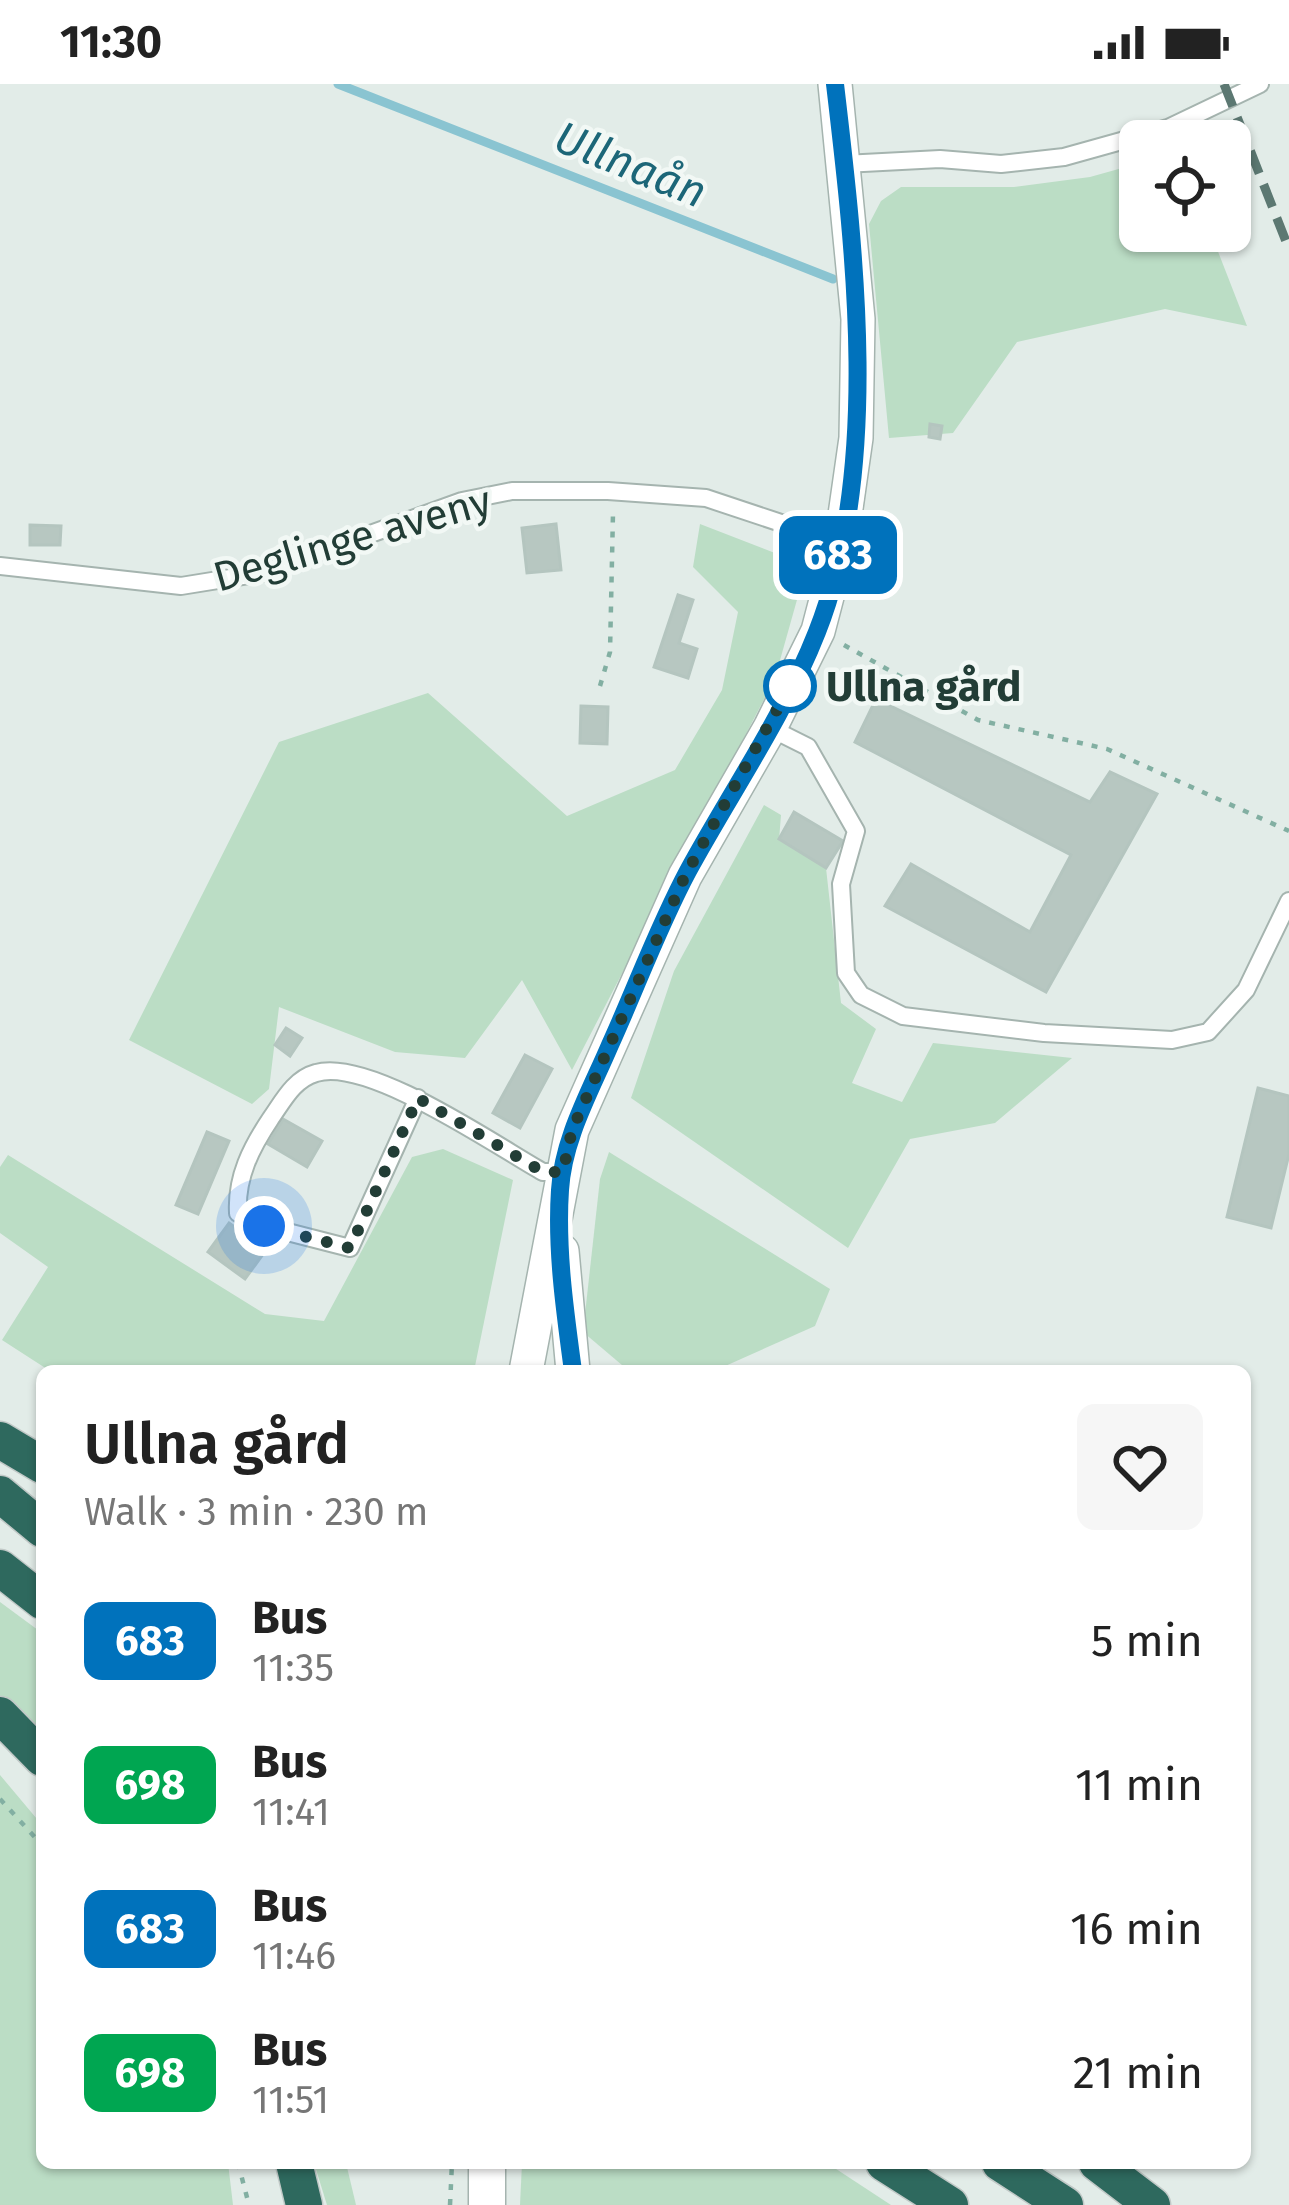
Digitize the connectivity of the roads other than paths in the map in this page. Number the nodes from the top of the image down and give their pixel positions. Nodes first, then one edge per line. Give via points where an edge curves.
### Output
1 (835, 84) edge
2 (1260, 84) edge
3 (844, 164) junction
4 (841, 543) junction
5 (0, 566) edge
6 (770, 728) junction
7 (1289, 902) edge
8 (418, 1098) junction
9 (561, 1181) junction
10 (527, 1365) edge
11 (572, 1365) edge
12 (0, 1440) edge
13 (36, 1461) edge
14 (0, 1495) edge
15 (36, 1524) edge
16 (0, 1568) edge
17 (36, 1596) edge
18 (0, 1715) edge
19 (36, 1753) edge
20 (295, 2169) edge
21 (487, 2169) edge
22 (893, 2169) edge
23 (1009, 2169) edge
24 (1105, 2169) edge
25 (304, 2205) edge
26 (487, 2205) edge
27 (950, 2205) edge
28 (1065, 2205) edge
29 (1152, 2205) edge

1 - 3 street
2 - 3 lane via 1168,128 1064,157
3 - 4 street via 858,319 856,438
4 - 5 lane, Deglinge aveny via 706,498 512,491 462,501 262,573 181,586
4 - 6 street via 818,631
6 - 7 lane via 808,747 856,831 841,884 846,973 861,995 903,1016 1172,1040 1208,1032 1246,990
6 - 9 street via 685,876 572,1130
8 - 8 lane via 350,1248 238,1213 237,1189 255,1142 293,1085 316,1072 344,1071
8 - 9 lane
9 - 10 street
9 - 11 street
12 - 13 highway
14 - 15 highway
16 - 17 highway
18 - 19 highway
20 - 25 highway
21 - 26 street
22 - 27 highway
23 - 28 highway
24 - 29 highway

